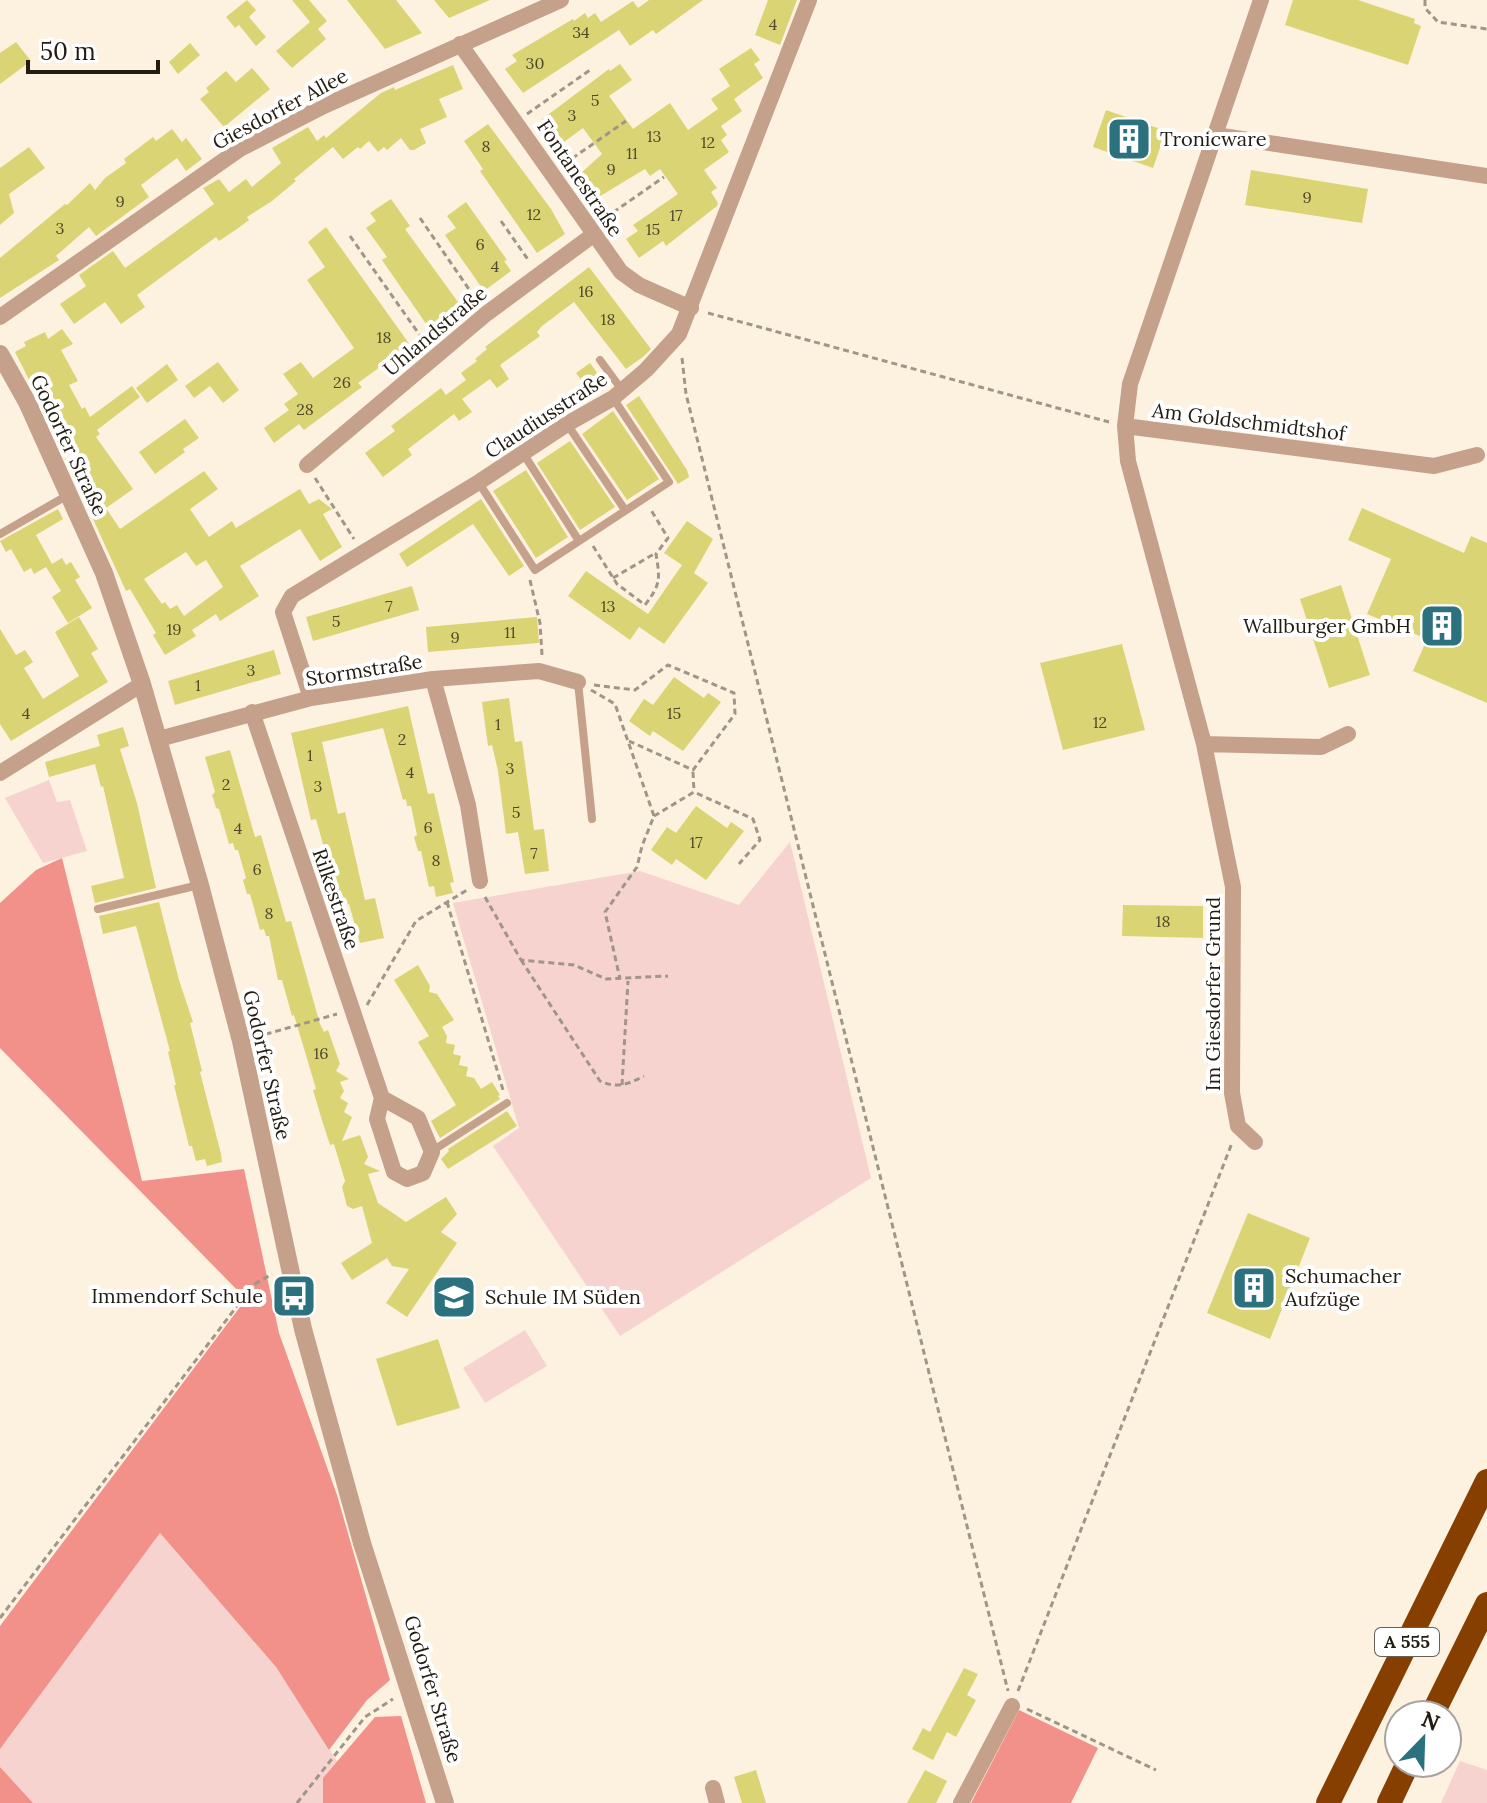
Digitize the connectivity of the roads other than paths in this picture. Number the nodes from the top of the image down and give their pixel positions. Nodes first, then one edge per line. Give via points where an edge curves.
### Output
1 (561, 0) edge
2 (809, 0) edge
3 (1261, 0) edge
4 (460, 44) junction
5 (1216, 135) junction
6 (1487, 176) edge
7 (591, 232) junction
8 (691, 308) junction
9 (0, 317) edge
10 (0, 354) edge
11 (600, 360) dead end
12 (618, 394) junction
13 (567, 424) junction
14 (1125, 426) junction
15 (523, 453) junction
16 (1477, 455) dead end
17 (307, 465) road end
18 (479, 482) junction
19 (69, 495) junction
20 (625, 510) junction
21 (0, 534) edge
22 (582, 538) junction
23 (433, 679) junction
24 (578, 682) joint
25 (142, 684) junction
26 (311, 698) junction
27 (252, 712) junction
28 (1348, 734) dead end
29 (159, 739) junction
30 (1204, 744) junction
31 (0, 773) edge
32 (592, 819) dead end
33 (480, 882) road end
34 (200, 885) junction
35 (98, 909) dead end
36 (382, 1098) junction
37 (507, 1103) road end
38 (1255, 1142) dead end
39 (432, 1152) junction
40 (1487, 1481) edge
41 (1487, 1604) edge
42 (1440, 1699) edge
43 (1012, 1706) road end
44 (1400, 1779) edge
45 (445, 1803) edge
46 (961, 1803) edge
47 (1328, 1803) edge
48 (1389, 1803) edge

1 - 4 street, Giesdorfer Allee
2 - 8 street, Claudiusstraße
3 - 5 street, Am Goldschmidtshof
4 - 7 street, Fontanestraße
4 - 9 street, Giesdorfer Allee via 240,149
5 - 6 street
5 - 14 street, Am Goldschmidtshof via 1130,384
7 - 8 street, Fontanestraße via 621,272
7 - 17 street, Uhlandstraße
8 - 12 street, Claudiusstraße via 679,334
10 - 19 street, Godorfer Straße
11 - 12 lane
12 - 13 street, Claudiusstraße
12 - 20 lane via 669,482
13 - 15 street, Claudiusstraße
13 - 20 lane
14 - 16 street, Am Goldschmidtshof via 1434,466
14 - 30 street, Im Giesdorfer Grund via 1128,461
15 - 18 street, Claudiusstraße
15 - 22 lane
18 - 22 lane via 535,570
18 - 26 street, Claudiusstraße via 285,604 283,612
19 - 21 lane
19 - 25 street, Godorfer Straße via 109,587
20 - 22 lane
23 - 24 street, Stormstraße via 543,672
23 - 26 street, Stormstraße
23 - 33 street via 468,805
24 - 32 lane
25 - 29 street, Godorfer Straße
25 - 31 street
26 - 27 street, Stormstraße
27 - 29 street, Stormstraße
27 - 36 street, Rilkestraße
28 - 30 street via 1321,747
29 - 34 street, Godorfer Straße
30 - 38 street, Im Giesdorfer Grund via 1233,887 1232,1093 1238,1126
34 - 35 lane
34 - 45 street, Godorfer Straße via 241,1041 294,1296 362,1543
36 - 39 street via 418,1118
36 - 39 street, Rilkestraße via 377,1119 394,1172 407,1179 423,1173
37 - 39 lane
40 - 47 highway, A 555
41 - 42 highway, A 555
43 - 46 street
44 - 48 highway

